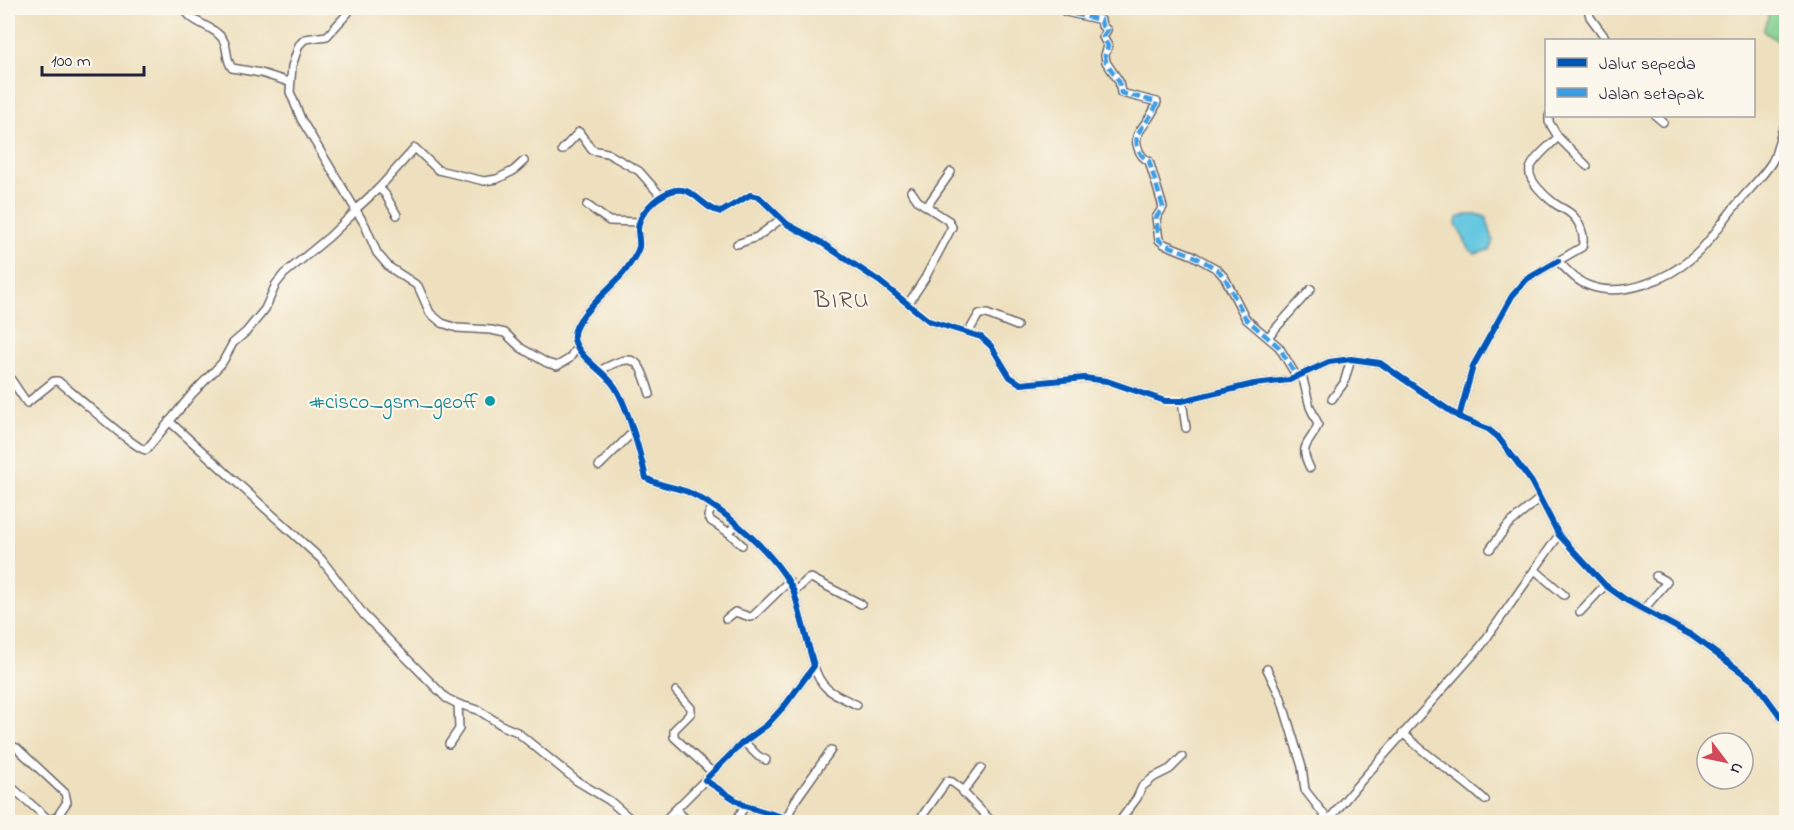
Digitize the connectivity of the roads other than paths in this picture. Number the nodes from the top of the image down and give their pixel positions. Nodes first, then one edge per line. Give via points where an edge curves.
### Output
1 (185, 8) edge
2 (348, 8) edge
3 (1064, 8) edge
4 (1588, 8) edge
5 (1606, 39) edge
6 (290, 82) junction
7 (1549, 117) edge
8 (1657, 117) edge
9 (1663, 122) dead end
10 (1786, 123) edge
11 (1558, 137) junction
12 (562, 150) dead end
13 (524, 161) dead end
14 (1587, 166) dead end
15 (951, 172) dead end
16 (379, 188) junction
17 (911, 191) dead end
18 (661, 196) junction
19 (587, 205) dead end
20 (927, 206) junction
21 (356, 211) junction
22 (397, 215) dead end
23 (781, 219) junction
24 (639, 222) junction
25 (737, 244) dead end
26 (1558, 261) junction
27 (1311, 289) dead end
28 (908, 304) junction
29 (1017, 326) dead end
30 (968, 333) junction
31 (1268, 338) junction
32 (577, 347) junction
33 (1351, 359) junction
34 (601, 370) junction
35 (8, 375) edge
36 (1299, 376) junction
37 (650, 394) dead end
38 (1332, 399) dead end
39 (1182, 401) junction
40 (1459, 417) junction
41 (169, 421) junction
42 (1186, 428) dead end
43 (633, 432) junction
44 (599, 466) dead end
45 (1310, 468) dead end
46 (1539, 499) junction
47 (712, 507) junction
48 (737, 525) junction
49 (728, 532) junction
50 (1559, 535) junction
51 (742, 545) dead end
52 (1490, 549) dead end
53 (1535, 570) junction
54 (1656, 576) dead end
55 (789, 581) junction
56 (1605, 585) junction
57 (794, 592) junction
58 (1563, 595) dead end
59 (861, 604) dead end
60 (1644, 609) junction
61 (1580, 612) dead end
62 (726, 619) dead end
63 (814, 666) junction
64 (1267, 669) dead end
65 (676, 691) dead end
66 (458, 704) junction
67 (857, 705) dead end
68 (1786, 724) edge
69 (1404, 733) junction
70 (744, 742) junction
71 (449, 744) dead end
72 (8, 749) edge
73 (831, 750) dead end
74 (1182, 757) dead end
75 (766, 760) dead end
76 (981, 768) dead end
77 (712, 772) junction
78 (705, 780) junction
79 (8, 784) edge
80 (963, 790) junction
81 (15, 791) junction
82 (8, 799) edge
83 (1485, 800) dead end
84 (745, 806) junction
85 (676, 810) junction
86 (790, 820) junction
87 (634, 822) edge
88 (663, 822) edge
89 (688, 822) edge
90 (735, 822) edge
91 (799, 822) edge
92 (918, 822) edge
93 (992, 822) edge
94 (1119, 822) edge
95 (1328, 822) edge

1 - 6 street via 188,15 222,38 232,68
2 - 6 street via 327,36 302,42
3 - 31 street via 1064,12 1101,20 1107,30 1103,37 1108,46 1106,62 1119,81 1121,93 1157,102 1137,136 1139,151 1149,161 1163,207 1156,218 1159,240 1217,269 1246,319
4 - 5 street via 1590,18
6 - 21 street via 301,119
7 - 11 street
8 - 9 street
10 - 26 street via 1774,160 1761,177 1695,256 1670,273 1649,282 1605,290 1578,280
11 - 14 street
11 - 26 street via 1530,170 1531,178 1552,202 1573,215 1584,241 1580,249
12 - 18 street via 579,132 592,150 607,153 639,171
13 - 16 street via 497,179 484,181 438,170 415,148
15 - 20 street
16 - 21 street
16 - 22 street
17 - 20 street
18 - 23 street via 672,190 693,192 721,212 755,195
18 - 24 street
19 - 24 street via 609,221
20 - 28 street via 949,221 951,229
21 - 32 street via 377,253 418,286 430,313 442,322 457,328 505,333 521,348 557,366 569,359
21 - 41 street via 284,274 265,309
23 - 25 street via 757,237
23 - 28 street via 879,280
24 - 32 street via 639,247 634,258 578,324 574,334
26 - 40 street via 1527,279 1512,296 1473,366
27 - 31 street
28 - 30 street via 933,323
29 - 30 street via 979,314
30 - 39 street via 991,346 1015,382 1092,379 1165,400
31 - 36 street
32 - 34 street
33 - 36 street via 1329,362
33 - 38 street via 1344,384
33 - 40 street via 1380,363
34 - 37 street via 621,359 633,361 642,370
34 - 43 street via 617,389
35 - 41 street via 27,403 58,381 143,451
36 - 39 street
36 - 45 street via 1318,424 1305,446
39 - 42 street
40 - 46 street via 1498,437 1531,481
41 - 66 street via 321,559 364,615 446,698
43 - 44 street
43 - 47 street via 647,479 688,492
46 - 50 street
46 - 52 street via 1508,525
47 - 48 street
47 - 49 street via 709,519
48 - 49 street
48 - 55 street
49 - 51 street
50 - 53 street
50 - 56 street
53 - 58 street
53 - 69 street via 1481,646
54 - 60 street via 1667,582
55 - 57 street
55 - 62 street via 753,616 735,612
56 - 60 street
56 - 61 street
57 - 59 street via 811,578
57 - 63 street
60 - 68 street via 1691,635 1755,682
63 - 67 street via 823,686
63 - 70 street via 767,725
64 - 95 street via 1281,698 1305,790
65 - 77 street via 691,713 674,730 674,737
66 - 71 street via 459,729
66 - 87 street via 472,707 517,732
69 - 83 street
69 - 95 street
70 - 75 street
70 - 77 street
72 - 81 street via 16,748 65,793 68,802 50,820
73 - 86 street via 791,807
74 - 94 street via 1142,787
76 - 80 street
77 - 78 street
78 - 84 street
78 - 85 street
79 - 81 street
80 - 92 street via 947,781
80 - 93 street
81 - 82 street
84 - 86 street
84 - 90 street
85 - 88 street
85 - 89 street
86 - 91 street

